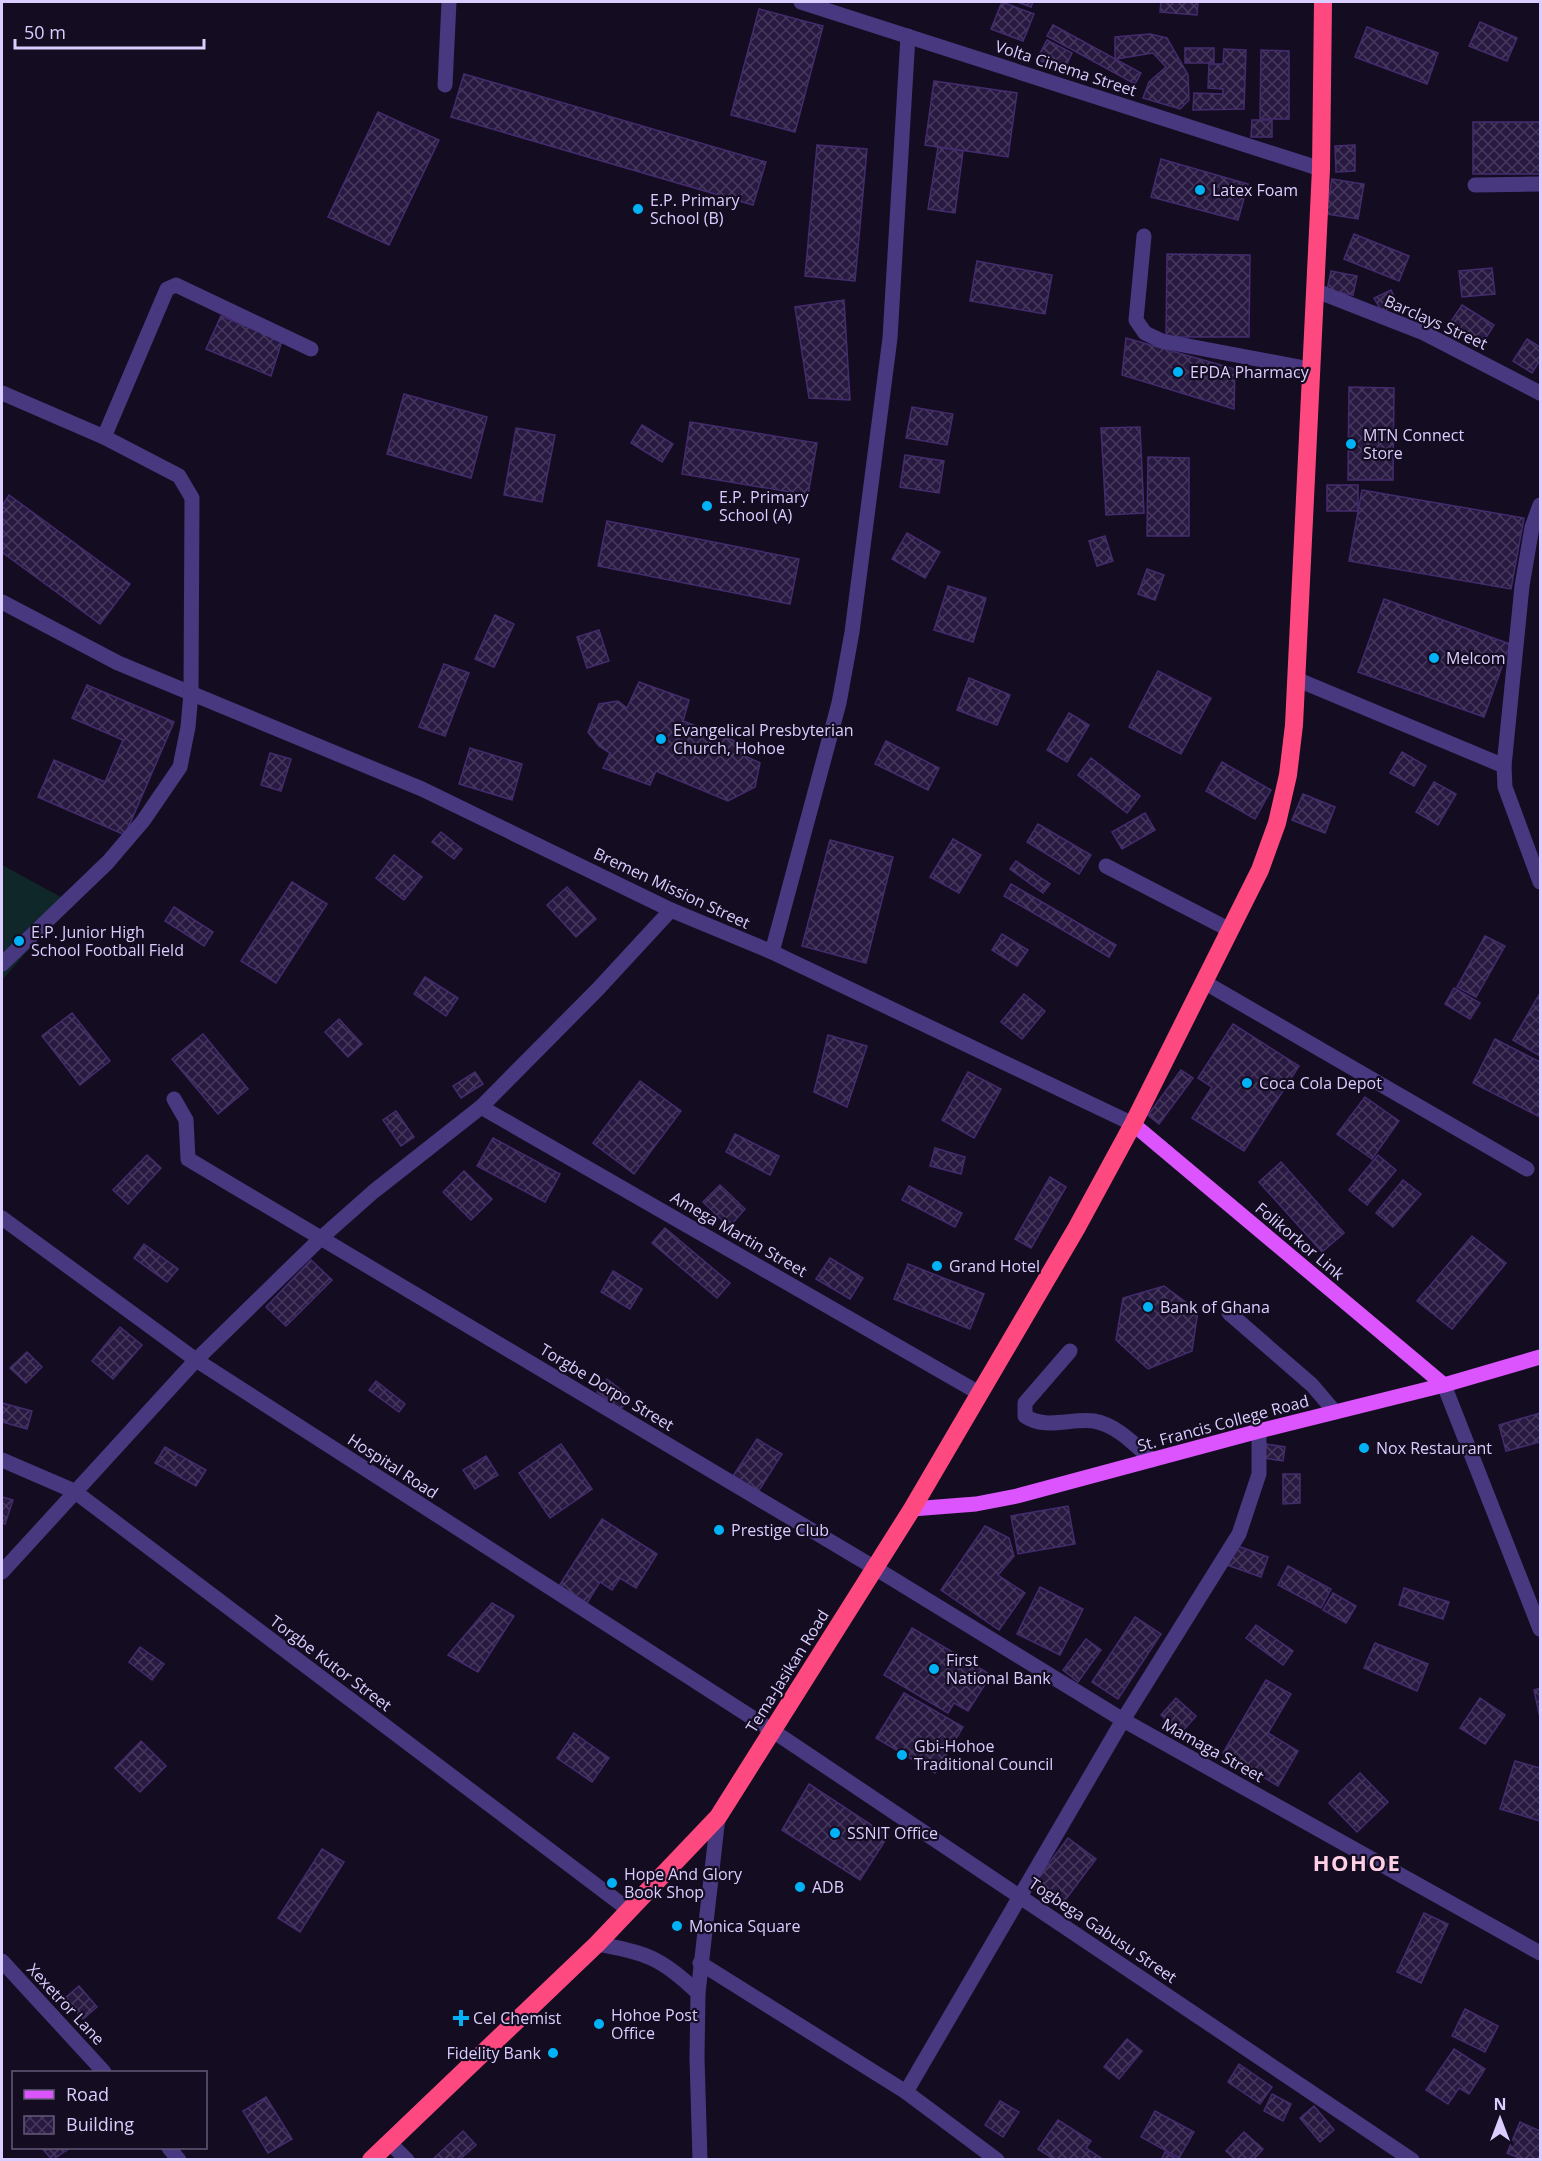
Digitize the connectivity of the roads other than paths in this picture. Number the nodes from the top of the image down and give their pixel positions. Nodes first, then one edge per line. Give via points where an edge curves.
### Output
1 (449, 2) edge
2 (801, 2) edge
3 (1323, 2) edge
4 (908, 36) junction
5 (445, 85) dead end
6 (1321, 169) junction
7 (1540, 183) edge
8 (1475, 185) dead end
9 (1144, 236) dead end
10 (1314, 290) junction
11 (311, 349) dead end
12 (1310, 369) junction
13 (2, 393) edge
14 (1540, 393) edge
15 (104, 437) junction
16 (1540, 505) edge
17 (2, 602) edge
18 (1296, 679) junction
19 (190, 693) junction
20 (1504, 766) junction
21 (1106, 866) dead end
22 (1540, 882) edge
23 (671, 910) junction
24 (1230, 930) junction
25 (772, 952) junction
26 (2, 964) edge
27 (1204, 982) junction
28 (174, 1099) dead end
29 (481, 1107) junction
30 (1134, 1125) junction
31 (1527, 1169) dead end
32 (2, 1218) edge
33 (321, 1238) junction
34 (1228, 1313) dead end
35 (1070, 1351) dead end
36 (1540, 1357) edge
37 (195, 1360) junction
38 (1444, 1385) junction
39 (979, 1393) junction
40 (1335, 1412) junction
41 (1258, 1431) junction
42 (2, 1460) edge
43 (1152, 1460) junction
44 (74, 1491) junction
45 (912, 1509) junction
46 (875, 1568) junction
47 (2, 1572) edge
48 (1540, 1629) edge
49 (1123, 1720) junction
50 (773, 1731) junction
51 (718, 1817) junction
52 (1019, 1895) junction
53 (630, 1910) junction
54 (597, 1944) junction
55 (1540, 1953) edge
56 (2, 1961) edge
57 (700, 1963) junction
58 (698, 1993) junction
59 (102, 2071) edge
60 (906, 2092) junction
61 (389, 2142) junction
62 (371, 2160) edge
63 (407, 2160) edge
64 (700, 2160) edge
65 (997, 2160) edge
66 (1412, 2160) edge

1 - 5 street
2 - 4 street, Volta Cinema Street
3 - 6 highway, Tema-Jasikan Road
4 - 6 street, Volta Cinema Street
4 - 25 street via 890,338 850,643 839,702
6 - 10 highway, Tema-Jasikan Road
7 - 8 street
9 - 12 street via 1136,320 1145,333 1162,341
10 - 12 highway, Tema-Jasikan Road
10 - 14 street, Barclays Street via 1424,333
11 - 15 street via 176,285 167,289
12 - 18 highway, Tema-Jasikan Road
13 - 15 street
15 - 19 street via 179,476 192,498
16 - 20 street via 1532,527 1522,586
17 - 19 street, Bremen Mission Street via 118,663
18 - 20 street
18 - 24 highway, Tema-Jasikan Road via 1288,775 1277,823 1260,870
19 - 23 street, Bremen Mission Street via 422,789
19 - 26 street via 180,767 143,821 108,862
20 - 22 street via 1505,787
21 - 24 street
23 - 25 street, Bremen Mission Street
23 - 29 street
24 - 27 highway, Tema-Jasikan Road
25 - 30 street, Bremen Mission Street
27 - 30 highway, Tema-Jasikan Road
27 - 31 street
28 - 33 street, Torgbe Dorpo Street via 186,1120 188,1159
29 - 33 street
29 - 39 street, Amega Martin Street
30 - 38 main road, Folikorkor Link
30 - 39 highway, Tema-Jasikan Road
32 - 37 street, Hospital Road
33 - 37 street
33 - 46 street, Torgbe Dorpo Street
34 - 40 street via 1312,1385
35 - 43 street via 1025,1403 1025,1416 1035,1422 1094,1421 1112,1427
36 - 38 main road, St. Francis College Road
37 - 44 street
37 - 50 street, Hospital Road
38 - 40 main road, St. Francis College Road
38 - 48 street
39 - 45 highway, Tema-Jasikan Road
40 - 41 main road, St. Francis College Road
41 - 43 main road, St. Francis College Road
41 - 49 street via 1259,1474 1239,1534
42 - 44 street, Torgbe Kutor Street
43 - 45 main road, St. Francis College Road via 1017,1496
44 - 47 street
44 - 53 street, Torgbe Kutor Street
45 - 46 highway, Tema-Jasikan Road
46 - 49 street, Mamaga Street
46 - 50 highway, Tema-Jasikan Road
49 - 52 street
49 - 55 street, Mamaga Street
50 - 51 highway, Tema-Jasikan Road
50 - 52 street, Togbega Gabusu Street
51 - 53 highway, Tema-Jasikan Road
51 - 57 street
52 - 60 street
52 - 66 street, Togbega Gabusu Street
53 - 54 highway, Tema-Jasikan Road
54 - 58 street via 656,1958
54 - 61 highway, Tema-Jasikan Road
56 - 59 street, Xexetror Lane
57 - 58 street
57 - 60 street
58 - 64 street
60 - 65 street
61 - 62 highway, Tema-Jasikan Road
61 - 63 street

